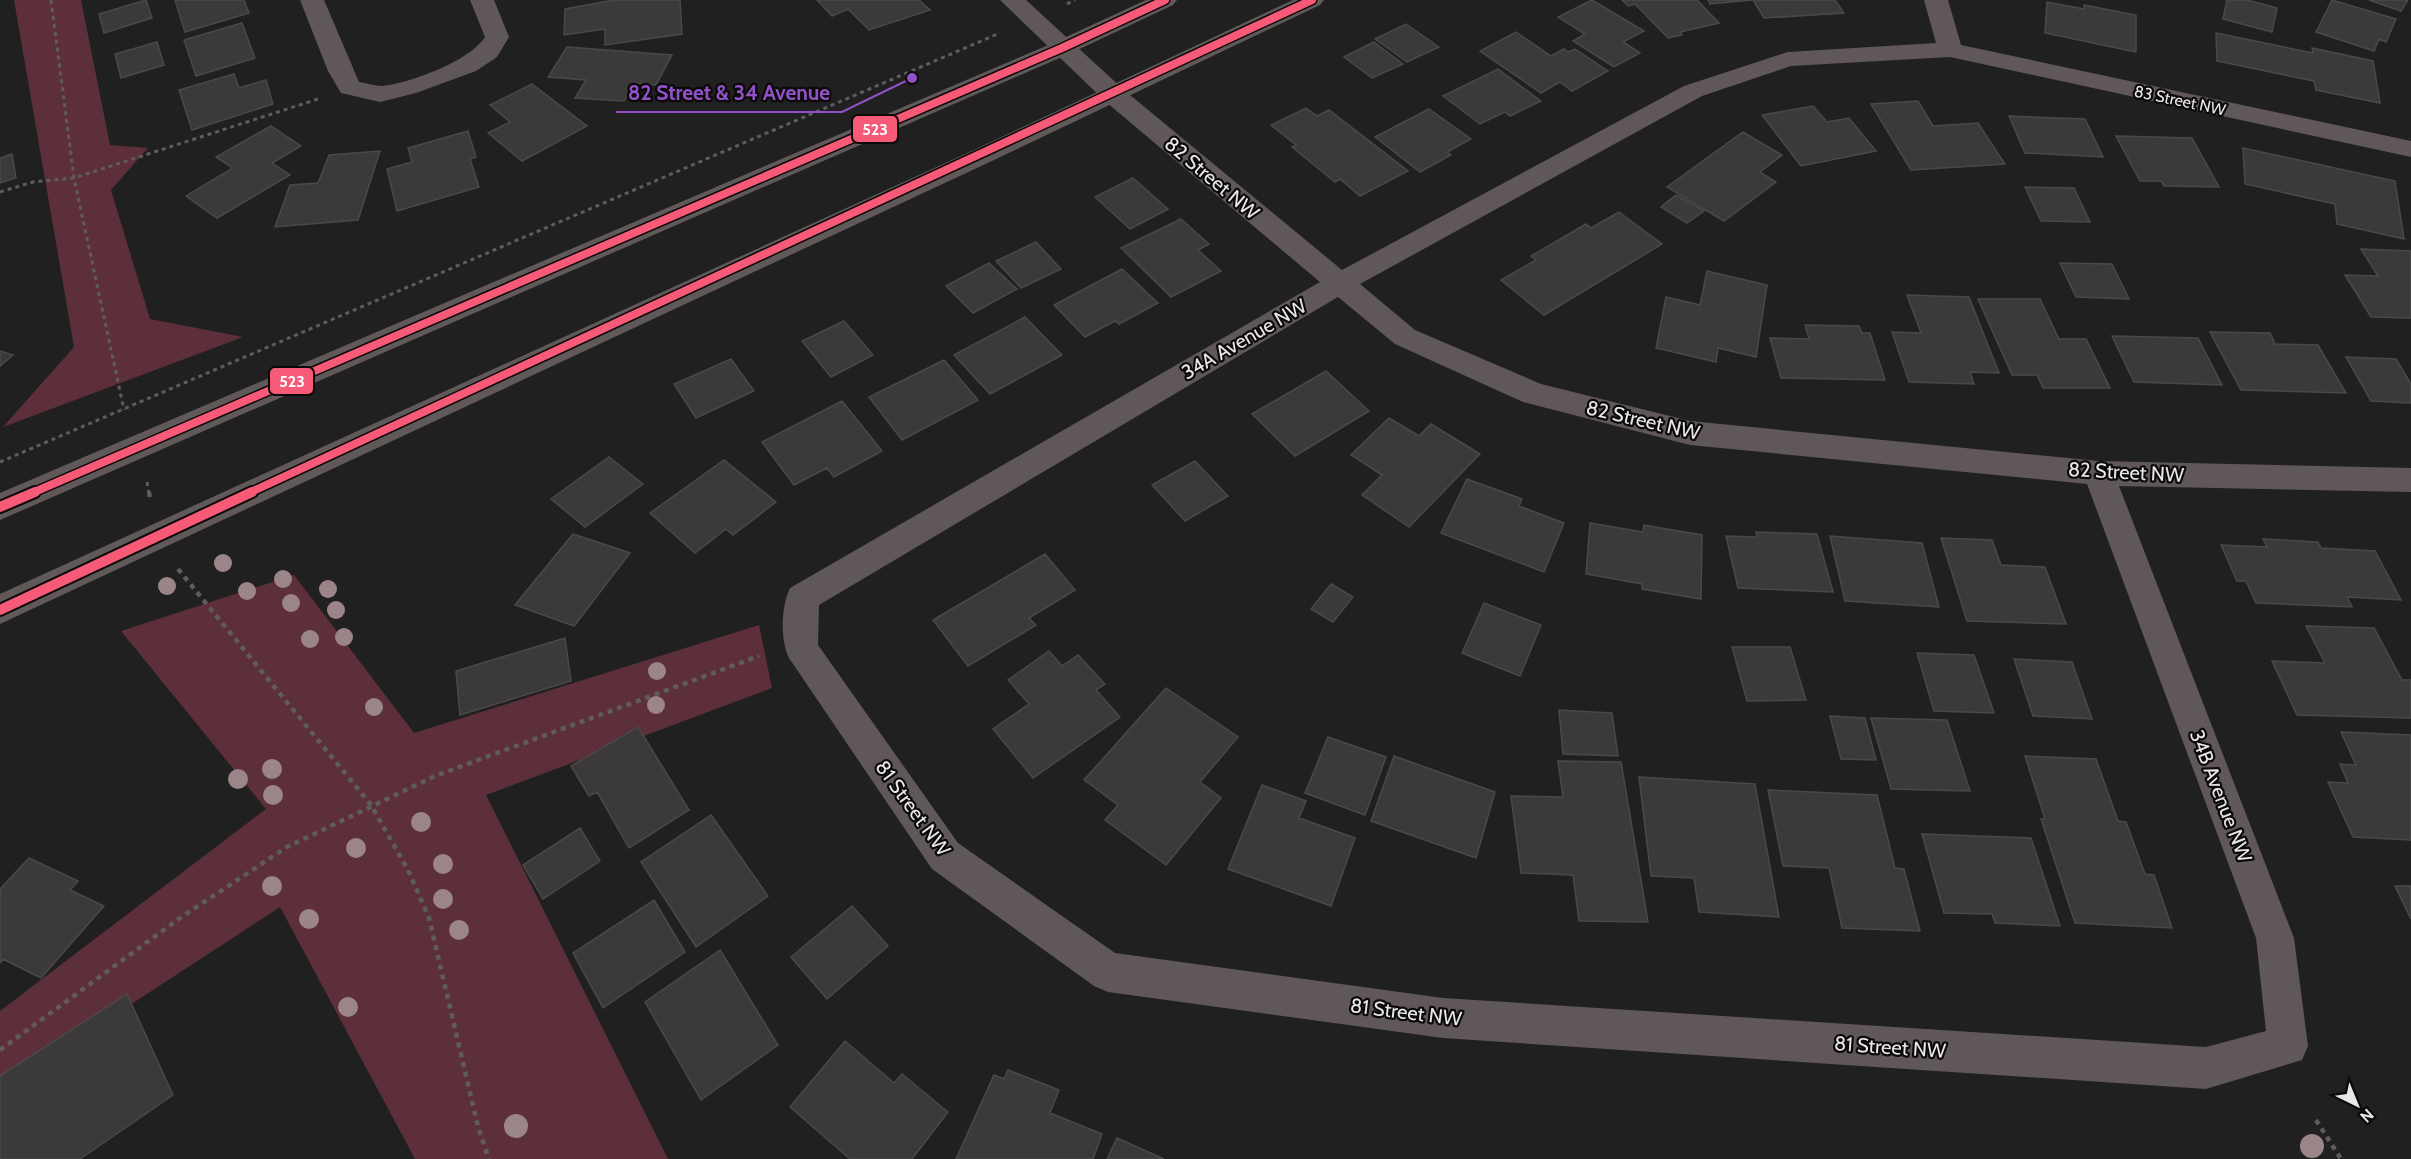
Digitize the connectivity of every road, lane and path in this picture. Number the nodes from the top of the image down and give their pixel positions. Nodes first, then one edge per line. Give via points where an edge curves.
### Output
1 (51, 0) edge
2 (312, 0) edge
3 (482, 0) edge
4 (1012, 0) edge
5 (1075, 0) edge
6 (1165, 0) edge
7 (1312, 0) edge
8 (1936, 0) edge
9 (1032, 21) junction
10 (1062, 48) junction
11 (1950, 50) junction
12 (1693, 91) joint
13 (1114, 96) junction
14 (324, 97) dead end
15 (2411, 149) edge
16 (74, 178) junction
17 (0, 192) edge
18 (1338, 285) junction
19 (123, 408) junction
20 (126, 418) dead end
21 (0, 462) edge
22 (2098, 473) junction
23 (145, 474) dead end
24 (2411, 480) edge
25 (152, 506) dead end
26 (0, 507) edge
27 (175, 562) dead end
28 (802, 598) joint
29 (0, 610) edge
30 (759, 656) dead end
31 (371, 805) junction
32 (0, 1050) edge
33 (2206, 1068) joint
34 (2316, 1120) dead end
35 (489, 1159) edge
36 (2341, 1159) edge

1 - 16 path
2 - 3 street via 350,88 380,94 467,66 488,52 496,37
4 - 9 street, 82 Street NW
5 - 9 path
6 - 10 main road
7 - 13 main road
8 - 11 street
9 - 10 street, 82 Street NW
9 - 19 path
10 - 13 street, 82 Street NW
10 - 26 main road
11 - 12 street, 83 Street NW via 1788,59
11 - 15 street, 83 Street NW
12 - 18 street, 34A Avenue NW
13 - 18 street, 82 Street NW
13 - 29 main road via 161,532
14 - 16 path
16 - 17 path via 33,182
16 - 19 path
18 - 22 street, 82 Street NW via 1405,337 1534,394 1690,433
18 - 28 street, 34A Avenue NW
19 - 20 path
19 - 21 path
22 - 24 street, 82 Street NW
22 - 33 street, 34B Avenue NW via 2275,938 2288,1046
23 - 25 path
27 - 31 path
28 - 33 street, 81 Street NW via 801,648 945,856 1108,972 1443,1018
30 - 31 path via 435,776
31 - 32 path via 287,847 231,883
31 - 35 path via 408,870 429,918
34 - 36 path

